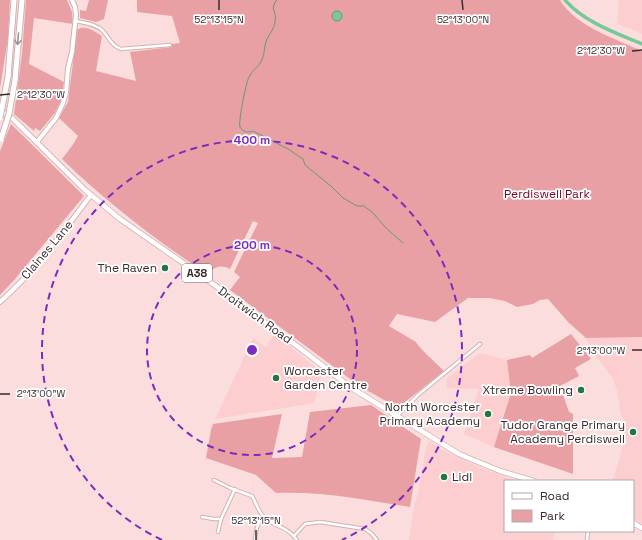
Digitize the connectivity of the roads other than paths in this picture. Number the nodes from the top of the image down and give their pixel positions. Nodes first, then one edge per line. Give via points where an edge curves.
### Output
1 (14, 0) edge
2 (22, 0) edge
3 (72, 0) edge
4 (75, 21) junction
5 (170, 45) dead end
6 (0, 110) edge
7 (0, 118) edge
8 (0, 140) edge
9 (37, 142) junction
10 (91, 195) junction
11 (0, 302) edge
12 (480, 344) dead end
13 (397, 416) junction
14 (214, 480) dead end
15 (531, 480) edge
16 (235, 490) junction
17 (202, 516) dead end
18 (263, 516) junction
19 (221, 519) junction
20 (218, 532) dead end
21 (294, 536) junction
22 (255, 540) edge
23 (298, 540) edge
24 (377, 540) edge

1 - 7 highway, bridge via 8,77
2 -> 8 highway, bridge via 15,80 9,114
3 - 4 street
4 - 5 street via 96,26 115,47 121,49
4 - 9 street via 63,103 56,118
6 - 9 main road, Droitwich Road / A38
9 - 10 main road, Droitwich Road / A38
10 - 11 street, Claines Lane via 17,287
10 - 13 main road, Droitwich Road / A38 via 120,219 209,281 350,387
12 - 13 street
13 - 15 main road, Droitwich Road / A38 via 459,454
14 - 16 street
16 - 18 street via 252,496
16 - 19 street
17 - 19 street
18 - 21 street
18 - 22 street via 258,523
19 - 20 street
21 - 23 street
21 - 24 street via 304,524 320,522 366,529

